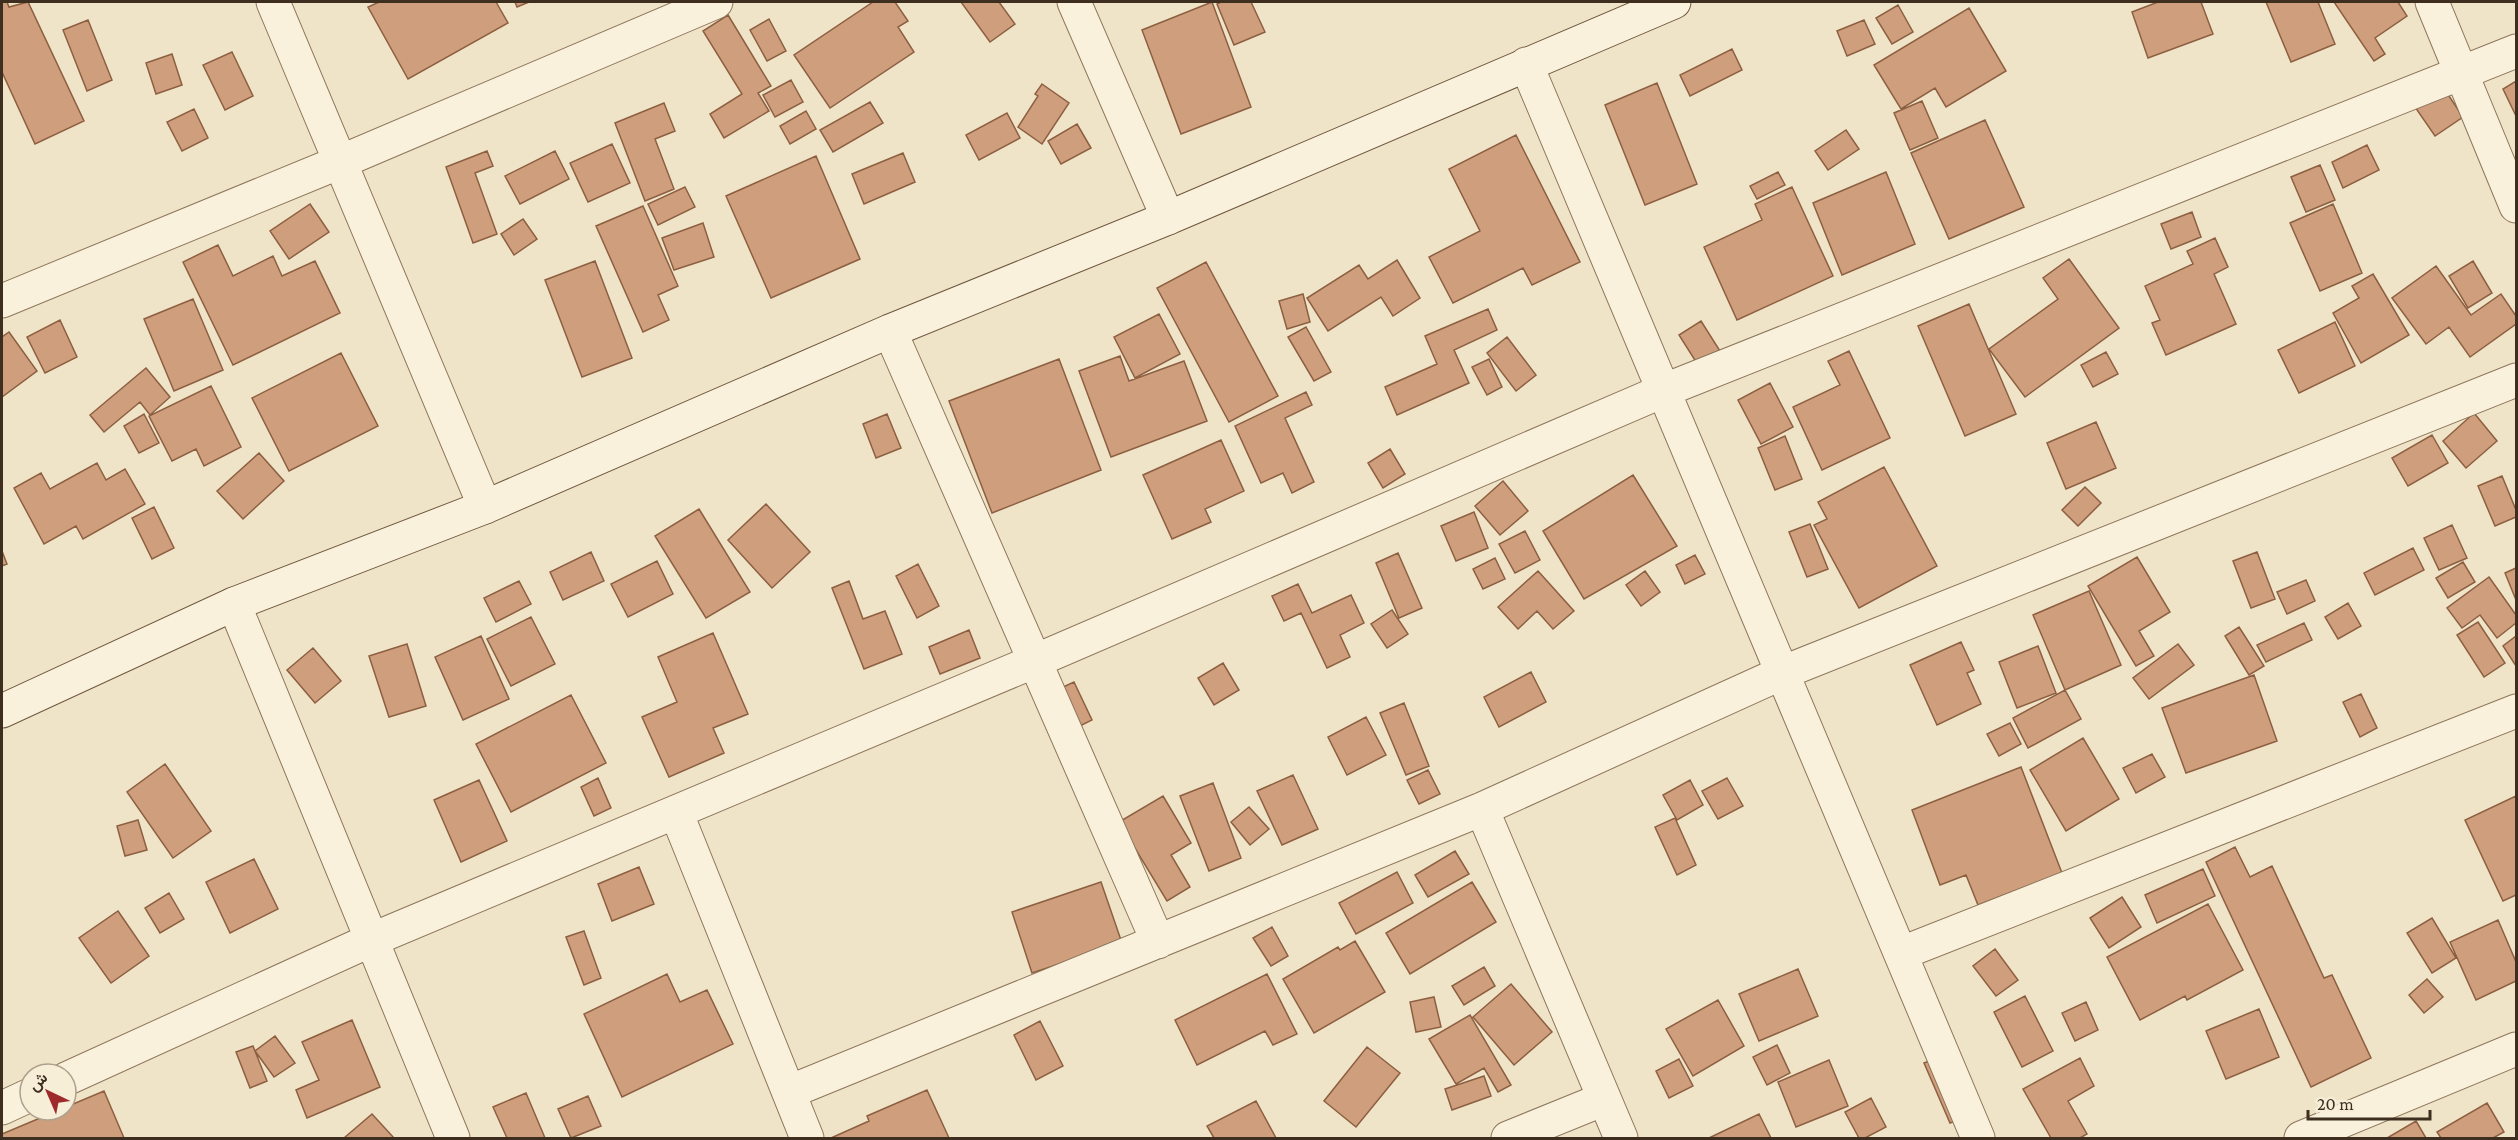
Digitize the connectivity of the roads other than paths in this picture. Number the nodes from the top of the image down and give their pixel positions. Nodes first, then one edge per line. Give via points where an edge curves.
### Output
1 (273, 2) edge
2 (1074, 2) edge
3 (1674, 2) edge
4 (2432, 2) edge
5 (700, 5) edge
6 (2517, 51) edge
7 (1526, 64) junction
8 (2463, 73) junction
9 (340, 162) junction
10 (2517, 206) edge
11 (1168, 218) junction
12 (2, 301) edge
13 (890, 331) junction
14 (2517, 380) edge
15 (1665, 390) junction
16 (485, 507) junction
17 (234, 604) junction
18 (1035, 661) junction
19 (1784, 672) junction
20 (2, 711) edge
21 (2517, 711) edge
22 (1482, 809) junction
23 (676, 812) junction
24 (370, 940) junction
25 (1158, 942) junction
26 (1902, 953) junction
27 (2517, 1049) edge
28 (78, 1074) edge
29 (789, 1092) junction
30 (1604, 1099) junction
31 (18, 1101) edge
32 (2, 1108) edge
33 (453, 1138) edge
34 (807, 1138) edge
35 (1508, 1138) edge
36 (1621, 1138) edge
37 (1978, 1138) edge
38 (2301, 1138) edge

1 - 9 street
2 - 11 street
3 - 7 street
4 - 8 street
5 - 9 street
6 - 8 street
7 - 11 street
7 - 15 street
8 - 10 street
8 - 15 street
9 - 12 street
9 - 16 street
11 - 13 street
13 - 16 street
13 - 18 street
14 - 19 street
15 - 18 street
15 - 19 street
16 - 17 street
17 - 20 street
17 - 24 street
18 - 23 street
18 - 25 street
19 - 22 street
19 - 26 street
21 - 26 street
22 - 25 street
22 - 30 street
23 - 24 street
23 - 29 street
24 - 28 street
24 - 33 street
25 - 29 street
26 - 37 street
27 - 38 street
29 - 34 street
30 - 35 street
30 - 36 street
31 - 32 street

